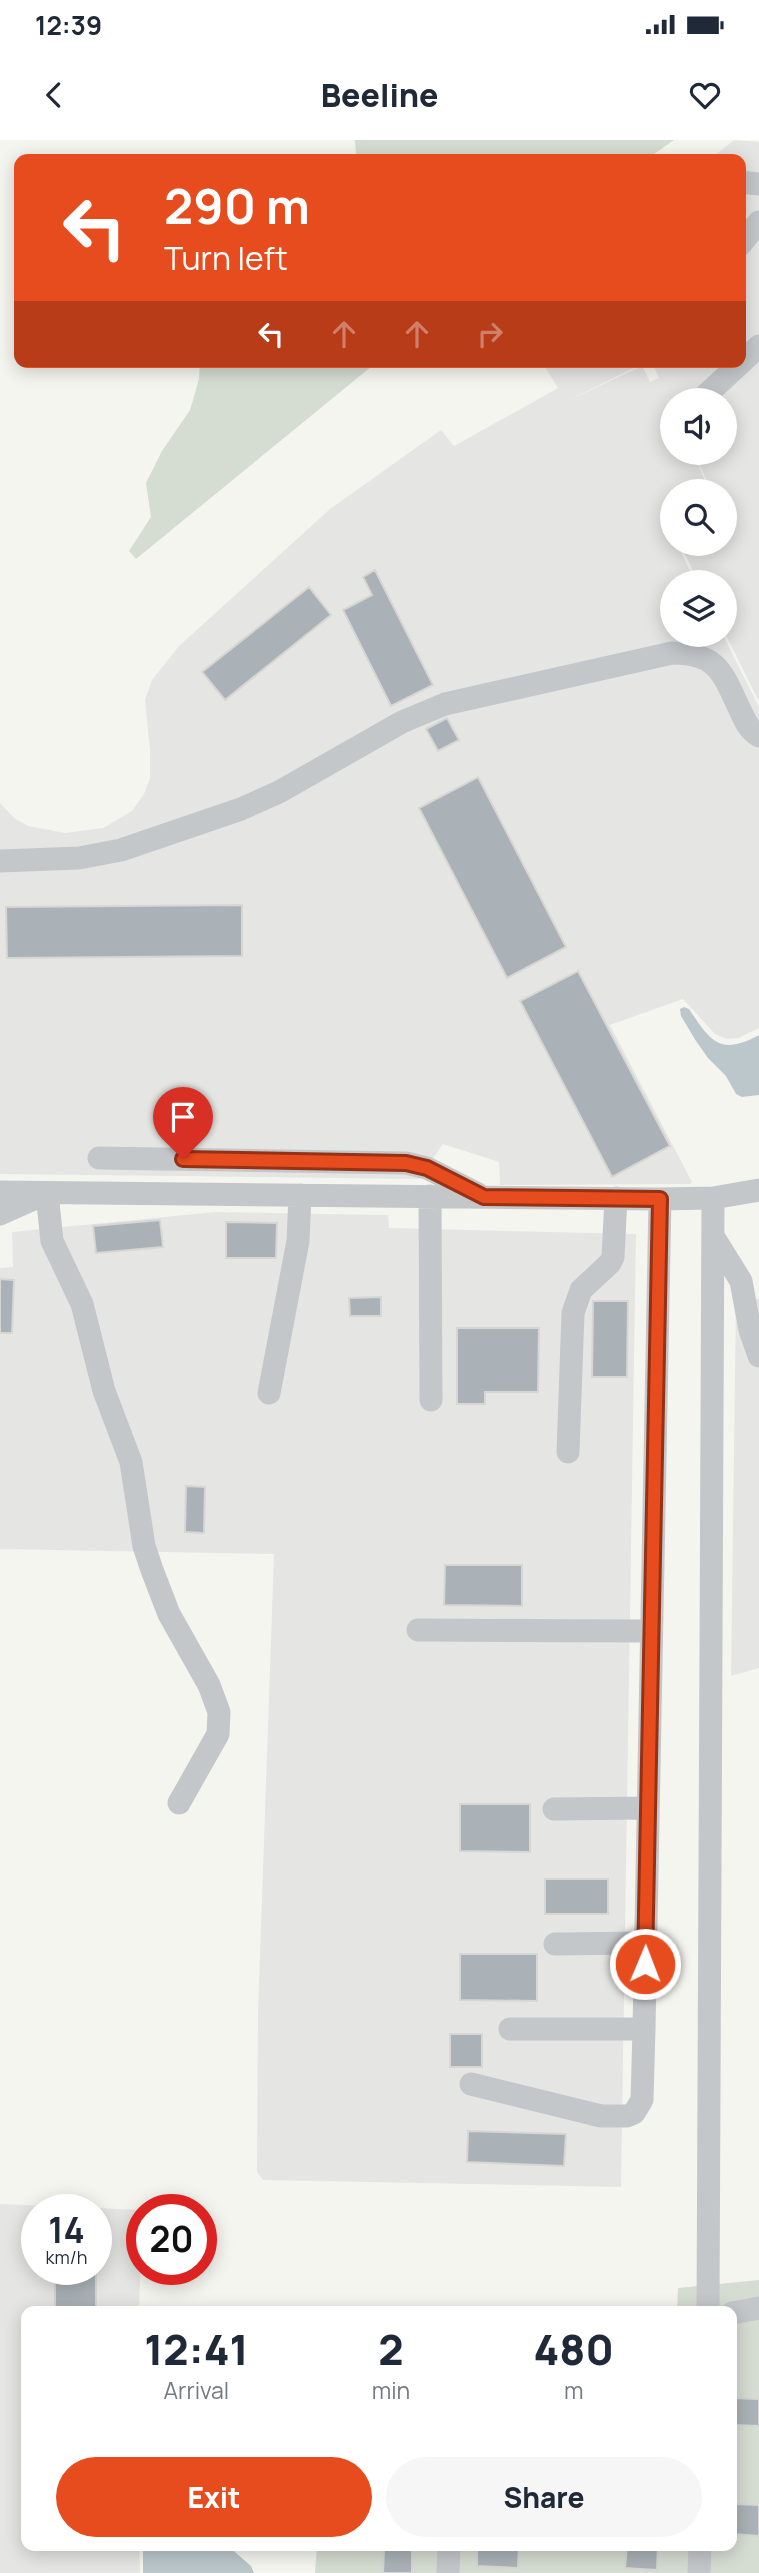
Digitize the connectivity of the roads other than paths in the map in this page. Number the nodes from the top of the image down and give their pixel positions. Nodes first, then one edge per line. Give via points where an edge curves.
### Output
1 (759, 222) edge
2 (746, 238) edge
3 (759, 346) edge
4 (746, 358) edge
5 (735, 368) edge
6 (714, 388) edge
7 (759, 736) edge
8 (0, 861) edge
9 (99, 1158) dead end
10 (759, 1190) edge
11 (0, 1192) edge
12 (47, 1194) junction
13 (300, 1195) junction
14 (430, 1196) junction
15 (484, 1197) junction
16 (616, 1198) junction
17 (713, 1198) junction
18 (660, 1199) junction
19 (0, 1214) edge
20 (713, 1236) junction
21 (759, 1356) edge
22 (269, 1393) dead end
23 (431, 1400) dead end
24 (568, 1452) dead end
25 (418, 1630) dead end
26 (652, 1631) junction
27 (179, 1803) dead end
28 (648, 1808) junction
29 (554, 1809) dead end
30 (645, 1943) junction
31 (555, 1944) dead end
32 (510, 2029) dead end
33 (644, 2029) junction
34 (471, 2084) dead end
35 (708, 2306) edge
36 (759, 2308) edge
37 (737, 2312) edge
38 (449, 2551) edge
39 (700, 2551) edge
40 (448, 2573) edge
41 (699, 2573) edge

1 - 2 street
3 - 4 street
5 - 6 street
7 - 8 street via 747,724 720,671 707,658 672,653 445,704 402,722 279,792 121,850 79,858
9 - 15 street via 406,1163 427,1168
10 - 17 street
11 - 12 street
12 - 13 street
12 - 19 street
12 - 27 street via 52,1241 82,1304 104,1391 131,1462 144,1546 169,1614 219,1712 218,1734
13 - 14 street
13 - 22 street via 298,1241
14 - 15 street
14 - 23 street
15 - 16 street
16 - 18 street
16 - 24 street via 613,1257 582,1290 573,1314
17 - 18 street
17 - 20 street
18 - 26 street
20 - 21 street via 741,1282
20 - 35 street
25 - 26 street
26 - 28 street
28 - 29 street
28 - 30 street
30 - 31 street
30 - 33 street
32 - 33 street
33 - 34 street via 642,2100 627,2116 601,2116
36 - 37 street
38 - 40 street
39 - 41 street

